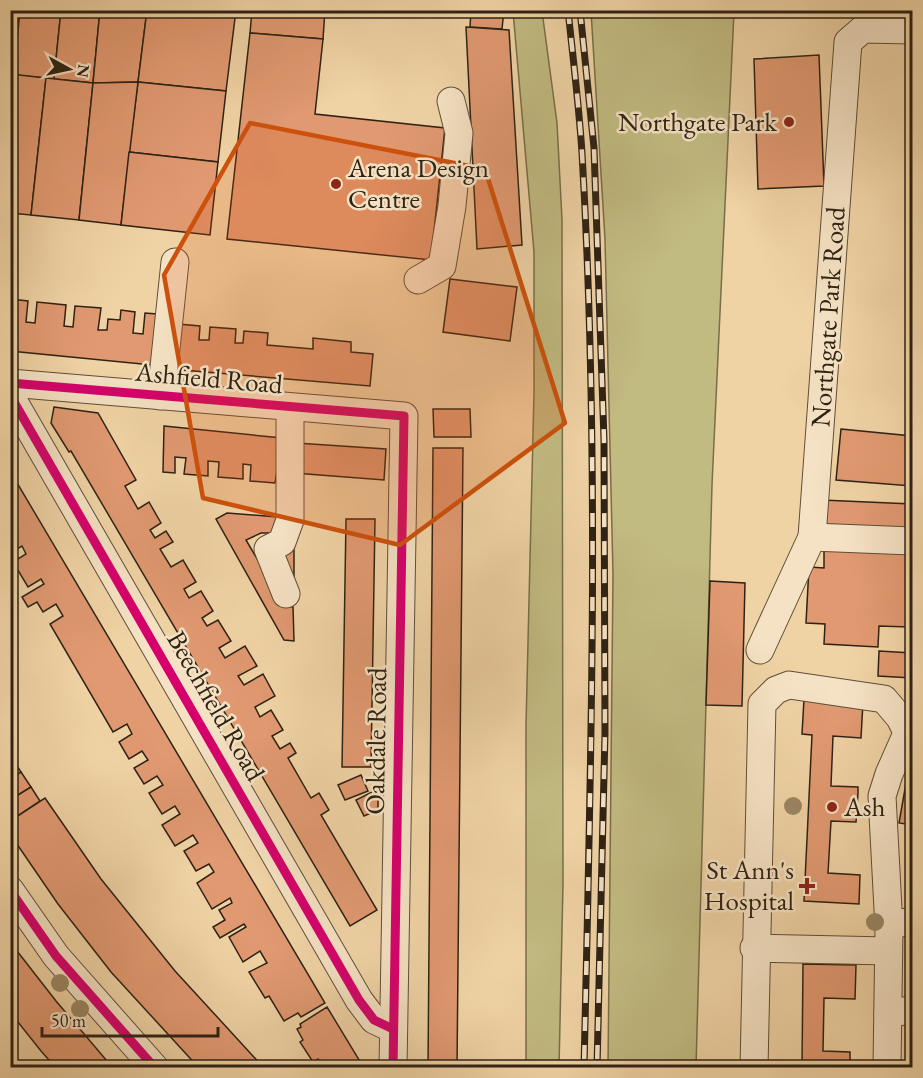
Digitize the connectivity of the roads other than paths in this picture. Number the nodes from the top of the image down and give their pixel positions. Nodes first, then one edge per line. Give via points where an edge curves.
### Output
1 (912, 30) edge
2 (451, 100) dead end
3 (175, 262) dead end
4 (418, 280) dead end
5 (10, 383) edge
6 (10, 395) edge
7 (161, 396) junction
8 (290, 408) junction
9 (404, 416) joint
10 (812, 537) junction
11 (912, 541) edge
12 (286, 594) dead end
13 (760, 650) dead end
14 (910, 727) edge
15 (10, 890) edge
16 (897, 934) edge
17 (754, 948) junction
18 (900, 1012) edge
19 (393, 1029) junction
20 (155, 1068) edge
21 (393, 1068) edge
22 (754, 1068) edge
23 (887, 1068) edge

1 - 10 street, Northgate Park Road via 863,29 848,42
2 - 4 street via 459,133 442,266
3 - 7 street
5 - 7 street, Ashfield Road
6 - 19 street, Beechfield Road via 359,1000 374,1020
7 - 8 street, Ashfield Road
8 - 9 street, Ashfield Road
8 - 12 street via 290,520 282,542 268,549
9 - 19 street, Oakdale Road
10 - 11 street
10 - 13 street, Northgate Park Road
14 - 16 street via 882,796
14 - 17 street via 884,699 789,684 762,704
15 - 20 street via 56,956
16 - 17 street
16 - 18 street
17 - 22 street
18 - 23 street
19 - 21 street, Oakdale Road

